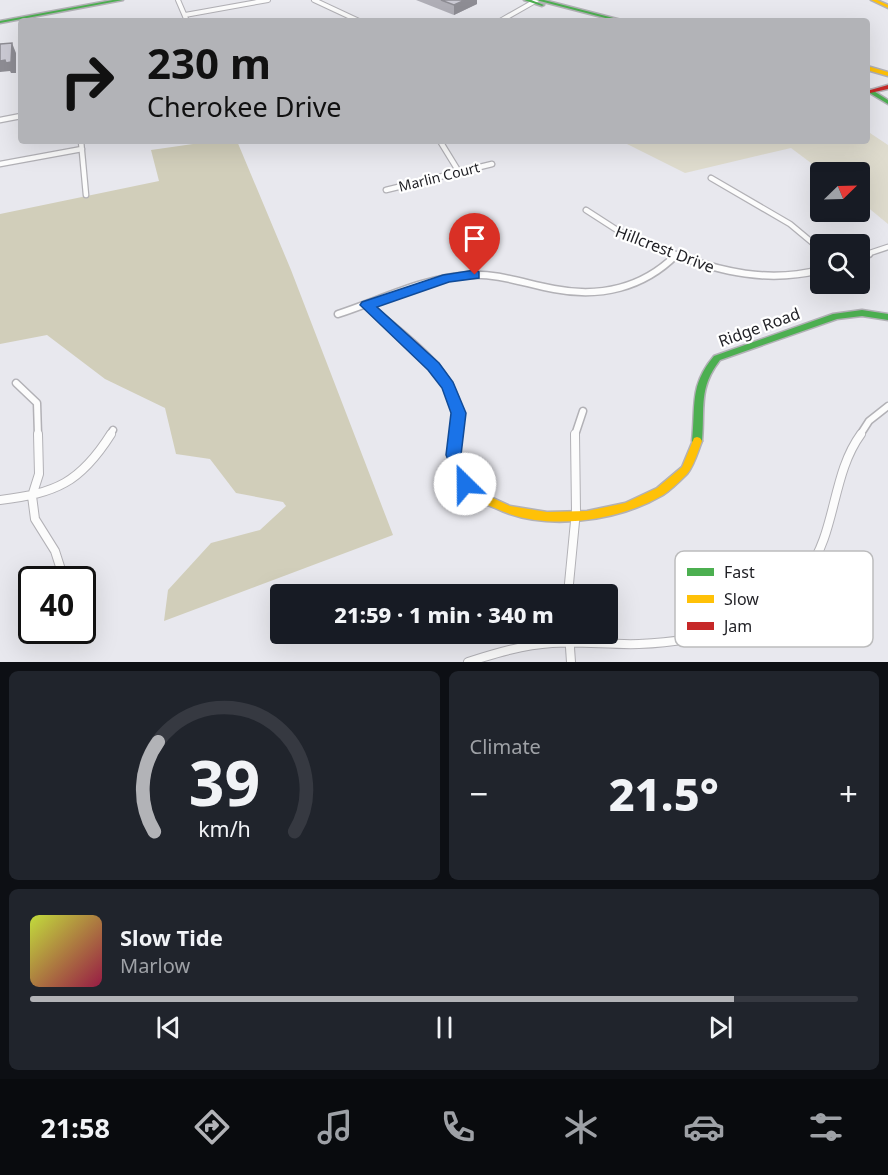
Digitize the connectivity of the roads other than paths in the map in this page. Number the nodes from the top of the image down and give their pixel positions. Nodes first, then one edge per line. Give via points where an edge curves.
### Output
1 (94, 0) edge
2 (102, 0) edge
3 (121, 0) edge
4 (178, 0) edge
5 (268, 0) edge
6 (316, 0) edge
7 (873, 0) edge
8 (880, 0) edge
9 (533, 1) edge
10 (888, 5) edge
11 (0, 15) edge
12 (185, 15) junction
13 (186, 18) edge
14 (353, 18) edge
15 (505, 18) edge
16 (600, 18) edge
17 (602, 18) edge
18 (0, 21) edge
19 (870, 67) edge
20 (887, 73) edge
21 (888, 87) edge
22 (870, 90) edge
23 (870, 91) edge
24 (888, 102) edge
25 (18, 117) edge
26 (0, 120) edge
27 (81, 144) edge
28 (442, 144) edge
29 (81, 149) junction
30 (0, 164) edge
31 (492, 164) dead end
32 (459, 172) junction
33 (711, 178) dead end
34 (386, 190) dead end
35 (86, 195) dead end
36 (586, 210) dead end
37 (810, 241) edge
38 (888, 247) edge
39 (870, 253) edge
40 (676, 255) junction
41 (810, 272) edge
42 (367, 305) junction
43 (338, 314) dead end
44 (888, 317) edge
45 (16, 383) dead end
46 (888, 406) edge
47 (583, 411) dead end
48 (113, 430) dead end
49 (32, 496) junction
50 (0, 500) edge
51 (576, 515) junction
52 (820, 551) edge
53 (60, 566) edge
54 (569, 584) edge
55 (618, 640) edge
56 (675, 642) edge
57 (541, 644) edge
58 (570, 644) edge
59 (468, 662) edge
60 (571, 662) edge

1 - 11 main road
2 - 18 main road
3 - 18 main road
4 - 12 street
5 - 12 street
6 - 14 street
7 - 10 main road
8 - 10 main road
9 - 15 street
9 - 16 main road
9 - 17 main road
12 - 13 street
19 - 20 main road
21 - 22 main road
23 - 24 main road
25 - 26 street
27 - 29 street
28 - 32 street
29 - 30 street
29 - 35 street
31 - 32 street, Marlin Court
32 - 34 street, Marlin Court
33 - 37 street via 790,224
36 - 40 street, Hillcrest Drive via 611,228
38 - 39 street
40 - 41 street, Hillcrest Drive via 751,276
40 - 42 street via 645,280 607,291 564,291 469,275 431,282
42 - 43 street
42 - 51 main road, Ridge Road via 434,367 448,386 458,413 453,455 465,484 482,499 500,507 537,514
44 - 51 main road, Ridge Road via 862,313 836,316 717,358 699,381 699,441 678,480 655,498 636,506 611,513
45 - 49 street via 37,403 39,474
46 - 52 street via 868,422 855,441
47 - 51 street via 575,439
48 - 49 street via 94,462 70,483
49 - 50 street
49 - 53 street via 35,519
51 - 54 street
55 - 56 street
57 - 59 street
58 - 60 street

